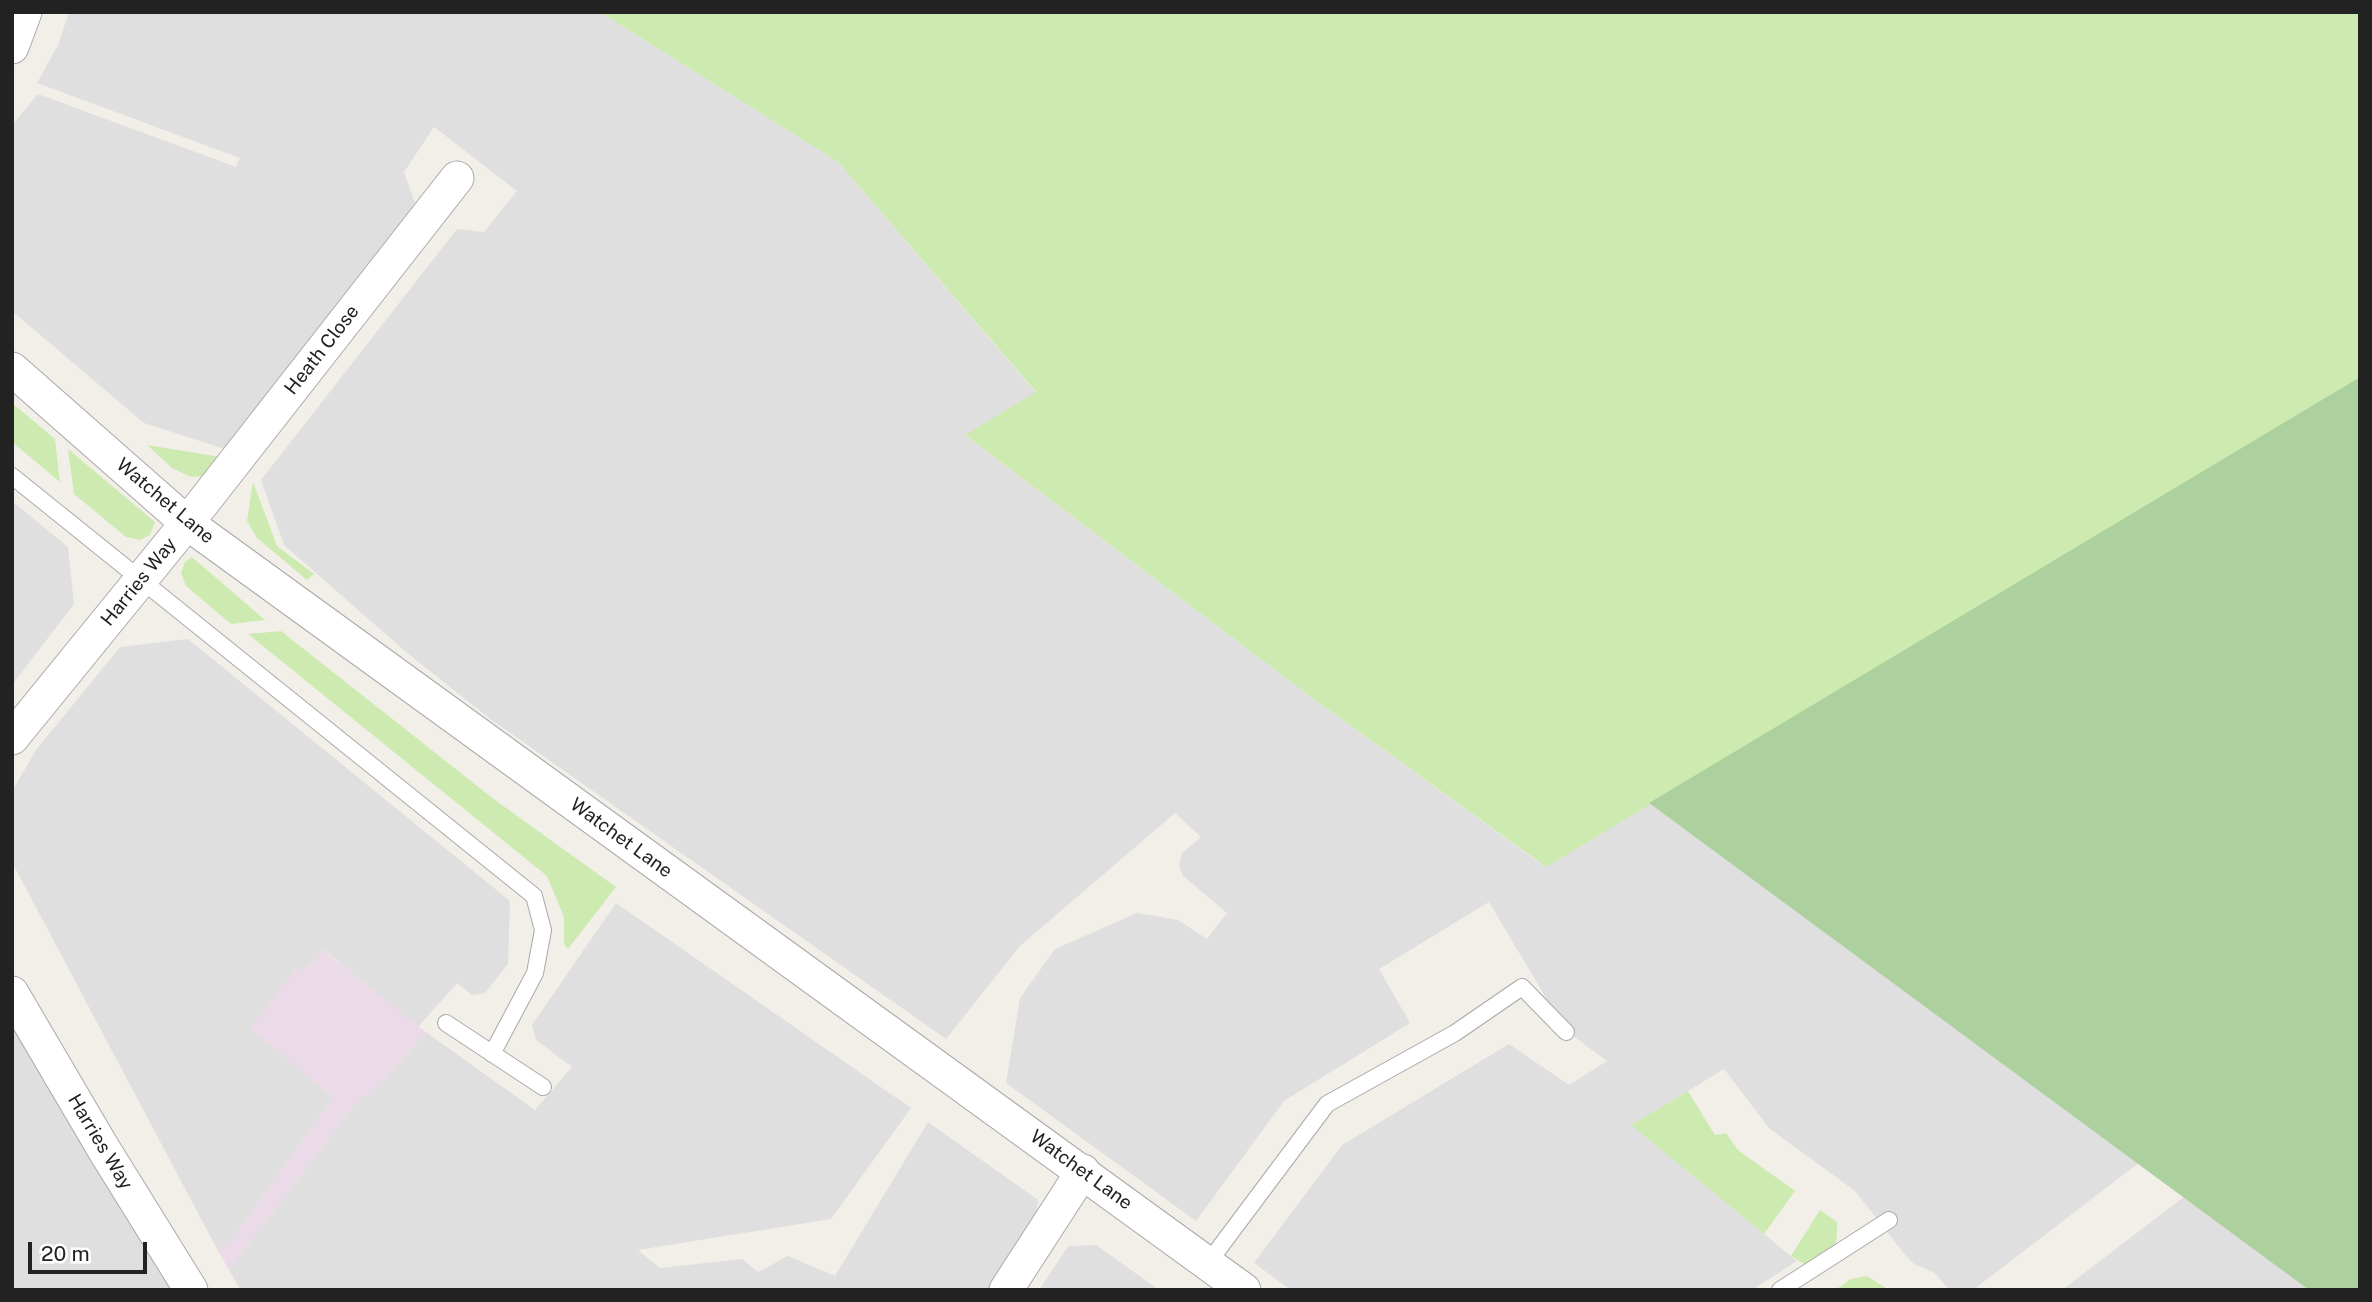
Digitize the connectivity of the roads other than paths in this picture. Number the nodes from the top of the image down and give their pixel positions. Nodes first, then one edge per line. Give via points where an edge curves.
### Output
1 (25, 12) edge
2 (12, 47) edge
3 (457, 178) dead end
4 (12, 369) edge
5 (12, 476) edge
6 (187, 523) junction
7 (140, 580) junction
8 (12, 738) edge
9 (12, 993) edge
10 (446, 1023) dead end
11 (1566, 1031) dead end
12 (492, 1054) junction
13 (543, 1087) dead end
14 (1083, 1171) junction
15 (1889, 1220) dead end
16 (1209, 1263) junction
17 (191, 1290) edge
18 (1006, 1290) edge
19 (1244, 1290) edge
20 (1780, 1290) edge

1 - 2 street
3 - 6 street, Heath Close
4 - 6 street, Watchet Lane
5 - 7 lane
6 - 7 street, Harries Way
6 - 14 street, Watchet Lane
7 - 8 street, Harries Way
7 - 12 lane via 534,896 543,930 535,973
9 - 17 street, Harries Way
10 - 12 lane
11 - 16 lane via 1522,987 1455,1033 1327,1104
12 - 13 lane
14 - 16 street, Watchet Lane
14 - 18 street
15 - 20 lane
16 - 19 street, Watchet Lane

